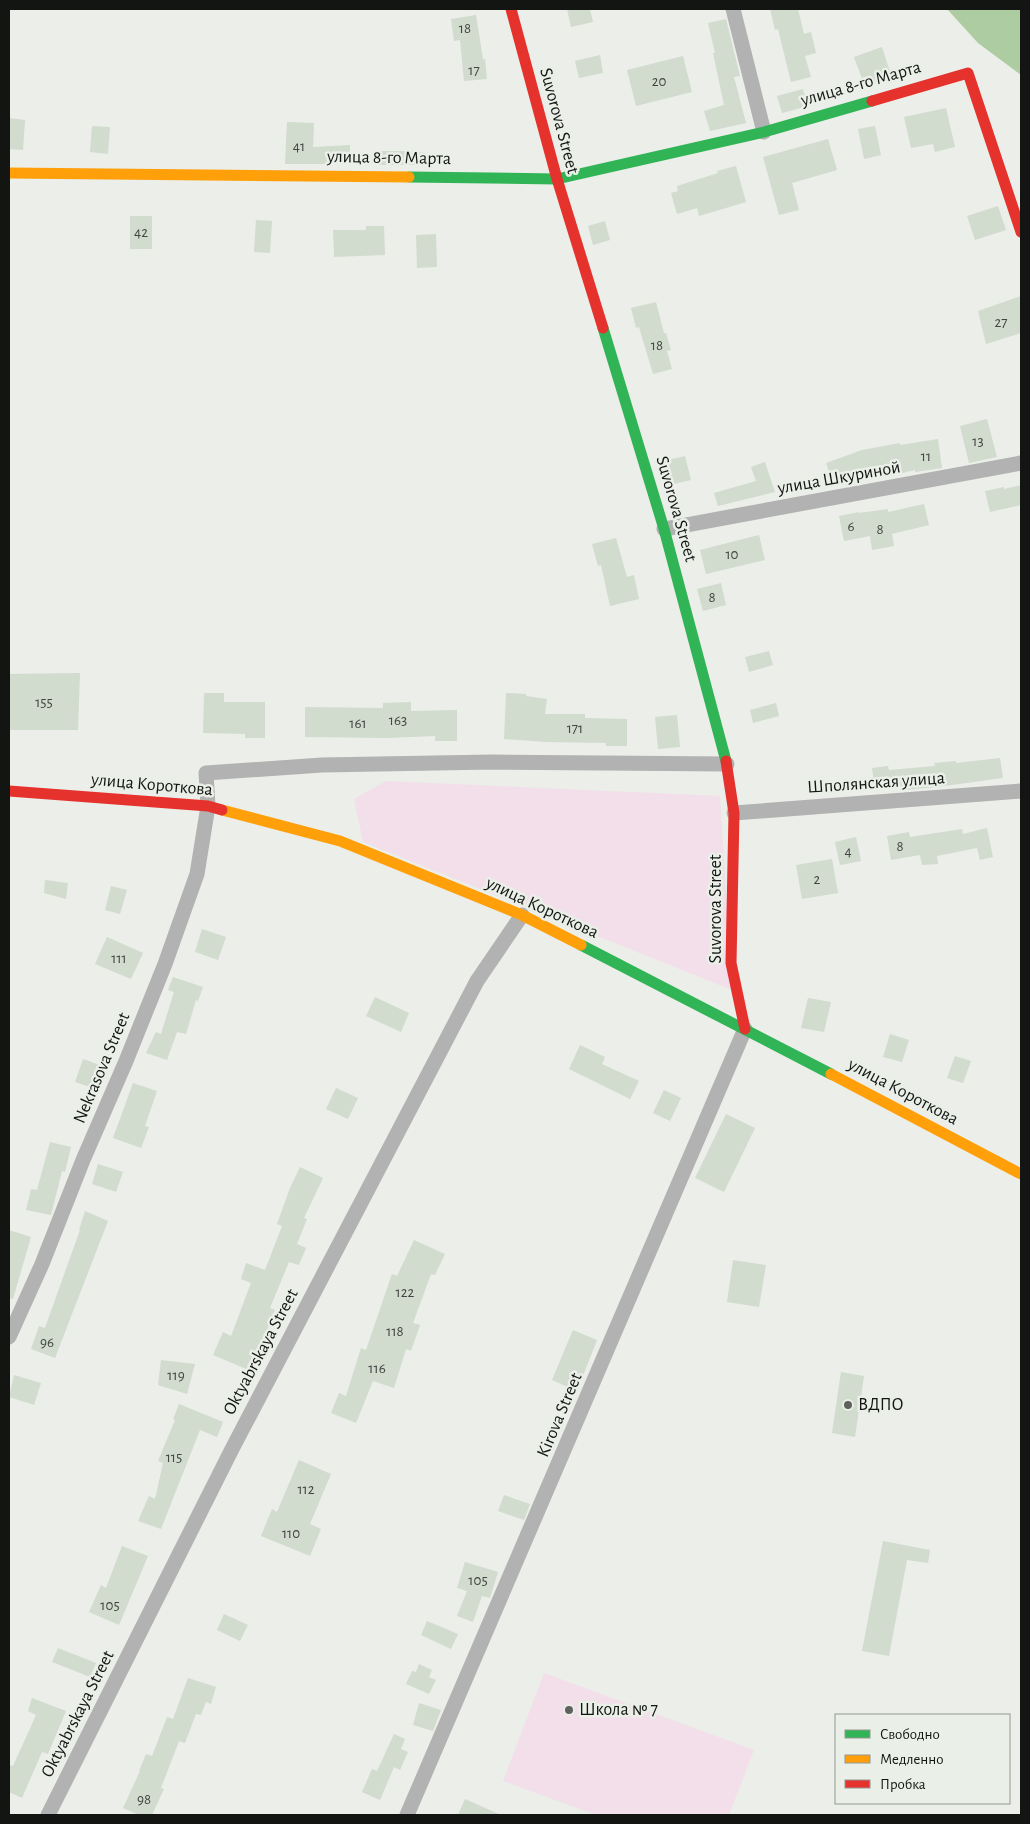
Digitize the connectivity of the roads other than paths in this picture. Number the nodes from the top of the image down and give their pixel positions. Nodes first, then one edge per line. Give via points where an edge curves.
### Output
1 (511, 9) edge
2 (733, 9) edge
3 (764, 132) junction
4 (9, 173) edge
5 (557, 179) junction
6 (1021, 232) edge
7 (1021, 463) edge
8 (664, 529) junction
9 (727, 764) junction
10 (9, 791) edge
11 (1021, 791) edge
12 (208, 806) junction
13 (734, 813) junction
14 (522, 915) junction
15 (745, 1029) junction
16 (1021, 1174) edge
17 (9, 1337) edge
18 (48, 1815) edge
19 (407, 1815) edge

1 - 5 street, Suvorova Street
2 - 3 street
3 - 5 street, улица 8-го Марта
3 - 6 street, улица 8-го Марта via 968,73
4 - 5 street, улица 8-го Марта
5 - 8 street, Suvorova Street
7 - 8 street, улица Шкуриной
8 - 9 street, Suvorova Street
9 - 12 street, Nekrasova Street via 492,762 322,765 206,773
9 - 13 street, Suvorova Street
10 - 12 street, улица Короткова
11 - 13 street, Шполянская улица
12 - 14 street, улица Короткова via 340,841
12 - 17 street, Nekrasova Street via 197,874 165,964
13 - 15 street, Suvorova Street via 731,964
14 - 15 street, улица Короткова
14 - 18 street, Oktyabrskaya Street via 477,981 232,1449
15 - 16 street, улица Короткова
15 - 19 street, Kirova Street

